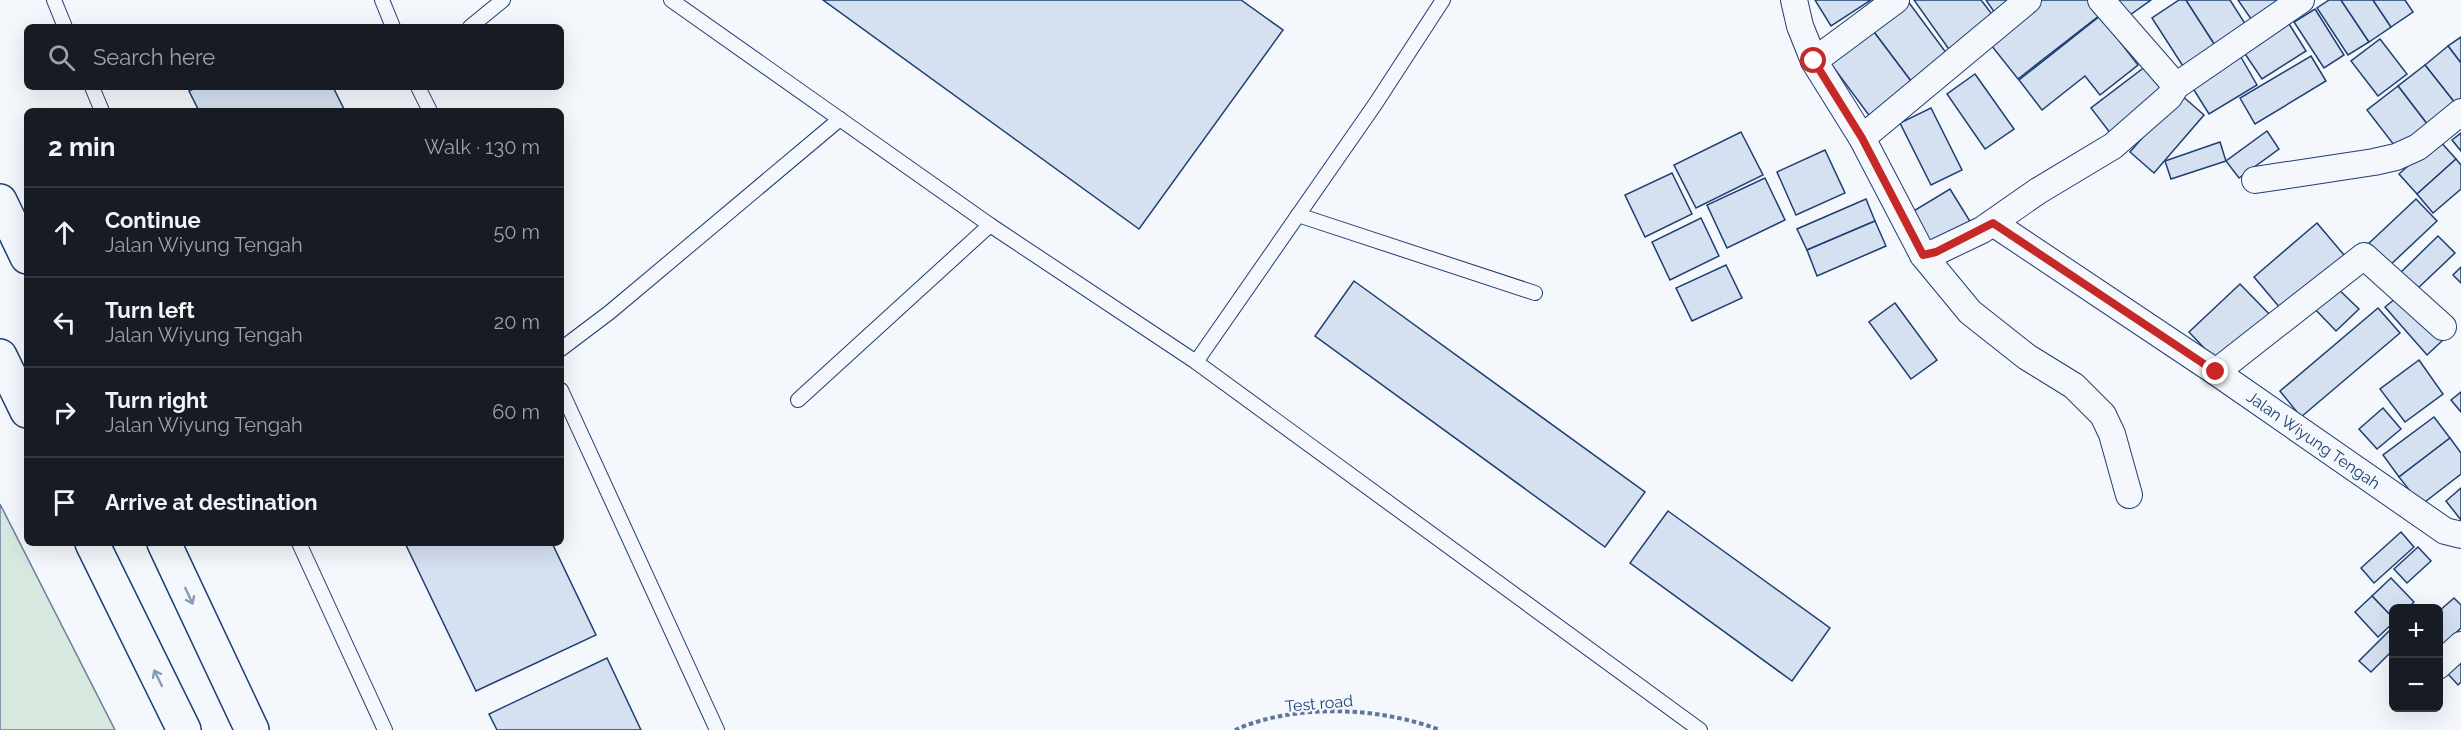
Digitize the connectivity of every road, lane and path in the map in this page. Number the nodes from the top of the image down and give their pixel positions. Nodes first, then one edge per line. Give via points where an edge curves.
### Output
1 (54, 0) edge
2 (382, 0) edge
3 (503, 0) edge
4 (671, 0) edge
5 (1443, 0) edge
6 (1794, 0) edge
7 (1896, 0) edge
8 (2028, 0) edge
9 (2102, 0) edge
10 (2301, 0) edge
11 (64, 24) edge
12 (392, 24) edge
13 (474, 24) edge
14 (1814, 61) junction
15 (2176, 86) junction
16 (93, 90) edge
17 (420, 90) edge
18 (101, 108) edge
19 (428, 108) edge
20 (2461, 112) edge
21 (840, 118) junction
22 (1862, 138) junction
23 (2256, 180) dead end
24 (0, 201) edge
25 (1298, 215) junction
26 (1993, 223) junction
27 (990, 225) junction
28 (24, 251) edge
29 (1923, 255) junction
30 (1535, 293) dead end
31 (2444, 327) dead end
32 (564, 347) edge
33 (0, 356) edge
34 (1196, 362) junction
35 (2216, 372) junction
36 (564, 397) edge
37 (798, 400) dead end
38 (24, 405) edge
39 (2129, 495) dead end
40 (2461, 535) edge
41 (93, 546) edge
42 (165, 546) edge
43 (299, 546) edge
44 (2461, 645) edge
45 (2443, 662) edge
46 (184, 730) edge
47 (252, 730) edge
48 (386, 730) edge
49 (717, 730) edge
50 (1235, 730) edge
51 (1440, 730) edge
52 (1700, 730) edge

1 - 11 lane
2 - 12 lane
3 - 13 lane
4 - 21 lane
5 - 25 lane
6 - 14 street
7 - 14 street
8 - 22 street
9 - 15 street
10 - 15 street
14 - 22 street
15 - 26 street via 2169,97 2113,146
16 - 18 lane
17 - 19 lane
20 - 23 street via 2418,147 2396,157
21 - 27 lane
21 - 32 lane
22 - 29 street
24 - 28 highway
25 - 30 lane
25 - 34 lane
26 - 29 street
26 - 35 street, Jalan Wiyung Tengah
27 - 34 lane
27 - 37 lane
29 - 39 street via 1970,312 2027,357 2074,386 2103,415
31 - 35 street via 2364,256
33 - 38 highway
34 - 52 lane
35 - 40 street, Jalan Wiyung Tengah via 2445,531
36 - 49 lane
46 -> 41 highway
42 -> 47 highway
43 - 48 lane
44 - 45 street
50 - 51 path, Test road via 1300,713 1359,711 1416,721

